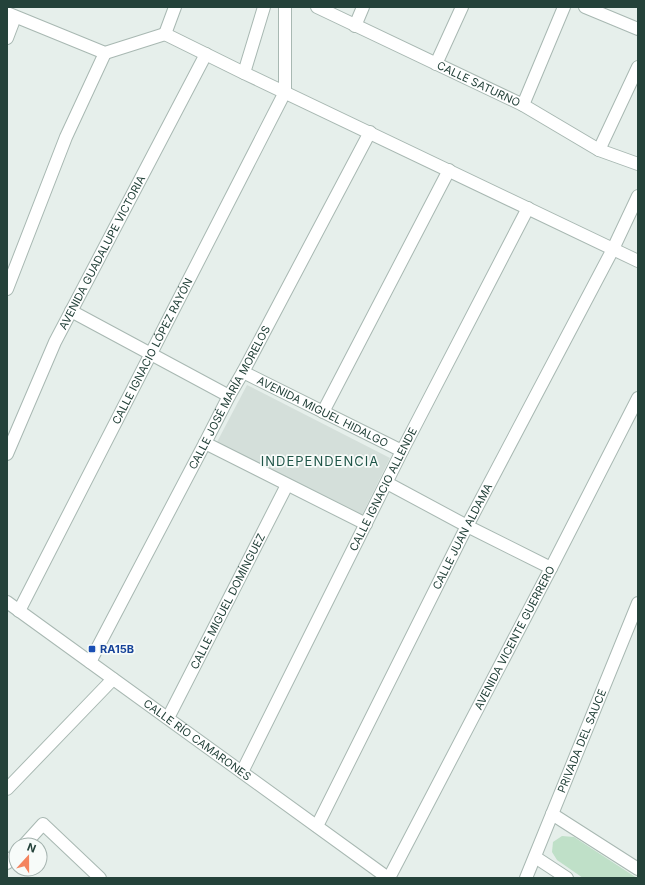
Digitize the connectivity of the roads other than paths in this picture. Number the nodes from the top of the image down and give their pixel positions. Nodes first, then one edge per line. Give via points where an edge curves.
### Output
1 (175, 7) edge
2 (264, 7) edge
3 (285, 7) edge
4 (317, 7) edge
5 (363, 7) edge
6 (462, 7) edge
7 (564, 7) edge
8 (586, 7) edge
9 (11, 15) edge
10 (355, 26) junction
11 (638, 29) edge
12 (165, 34) junction
13 (7, 38) edge
14 (105, 53) junction
15 (206, 54) junction
16 (436, 64) junction
17 (638, 66) edge
18 (244, 73) junction
19 (285, 92) junction
20 (523, 105) junction
21 (370, 132) junction
22 (599, 150) junction
23 (638, 164) edge
24 (449, 170) junction
25 (638, 196) edge
26 (528, 208) junction
27 (613, 249) junction
28 (638, 260) edge
29 (7, 289) edge
30 (71, 311) junction
31 (152, 353) junction
32 (242, 372) junction
33 (229, 396) junction
34 (638, 398) edge
35 (323, 412) junction
36 (205, 443) junction
37 (402, 451) junction
38 (7, 454) edge
39 (387, 483) junction
40 (287, 485) junction
41 (366, 524) junction
42 (468, 526) junction
43 (551, 568) junction
44 (7, 602) edge
45 (638, 603) edge
46 (19, 611) junction
47 (90, 662) junction
48 (113, 678) junction
49 (168, 718) junction
50 (242, 772) junction
51 (8, 787) edge
52 (552, 814) junction
53 (317, 826) junction
54 (31, 837) edge
55 (535, 857) junction
56 (638, 869) edge
57 (100, 878) edge
58 (389, 878) edge
59 (526, 878) edge
60 (567, 878) edge

1 - 12 street
2 - 18 street
3 - 19 street
4 - 10 street, CALLE SATURNO
5 - 10 street
6 - 16 street
7 - 20 street
8 - 11 street
9 - 13 street
9 - 14 street
10 - 16 street, CALLE SATURNO
12 - 14 street
12 - 15 street
14 - 29 street via 66,137
15 - 18 street
15 - 30 street, AVENIDA GUADALUPE VICTORIA
16 - 20 street, CALLE SATURNO
17 - 22 street
18 - 19 street
19 - 21 street
19 - 31 street, CALLE IGNACIO LÓPEZ RAYÓN
20 - 22 street, CALLE SATURNO
21 - 24 street
21 - 32 street, CALLE JOSÉ MARÍA MORELOS
22 - 23 street, CALLE SATURNO
24 - 26 street
24 - 35 street
25 - 27 street, CALLE JUAN ALDAMA
26 - 27 street
26 - 37 street, CALLE IGNACIO ALLENDE
27 - 28 street
27 - 42 street, CALLE JUAN ALDAMA
30 - 31 street
30 - 38 street, AVENIDA GUADALUPE VICTORIA
31 - 33 street
31 - 46 street, CALLE IGNACIO LÓPEZ RAYÓN
32 - 33 street, CALLE JOSÉ MARÍA MORELOS
32 - 35 street, AVENIDA MIGUEL HIDALGO
33 - 36 street, CALLE JOSÉ MARÍA MORELOS
34 - 43 street, AVENIDA VICENTE GUERRERO
35 - 37 street, AVENIDA MIGUEL HIDALGO
36 - 40 street
36 - 47 street, CALLE JOSÉ MARÍA MORELOS
37 - 39 street, CALLE IGNACIO ALLENDE
39 - 41 street, CALLE IGNACIO ALLENDE
39 - 42 street
40 - 41 street
40 - 49 street, CALLE MIGUEL DOMÍNGUEZ
41 - 50 street, CALLE IGNACIO ALLENDE
42 - 43 street
42 - 53 street, CALLE JUAN ALDAMA
43 - 58 street, AVENIDA VICENTE GUERRERO
44 - 46 street, CALLE RÍO CAMARONES
45 - 52 street, PRIVADA DEL SAUCE
46 - 47 street, CALLE RÍO CAMARONES
47 - 48 street, CALLE RÍO CAMARONES
48 - 49 street, CALLE RÍO CAMARONES
48 - 51 street
49 - 50 street, CALLE RÍO CAMARONES
50 - 53 street, CALLE RÍO CAMARONES
52 - 55 street, PRIVADA DEL SAUCE
52 - 56 street
53 - 58 street, CALLE RÍO CAMARONES
54 - 57 street via 43,824
55 - 59 street, PRIVADA DEL SAUCE
55 - 60 street

